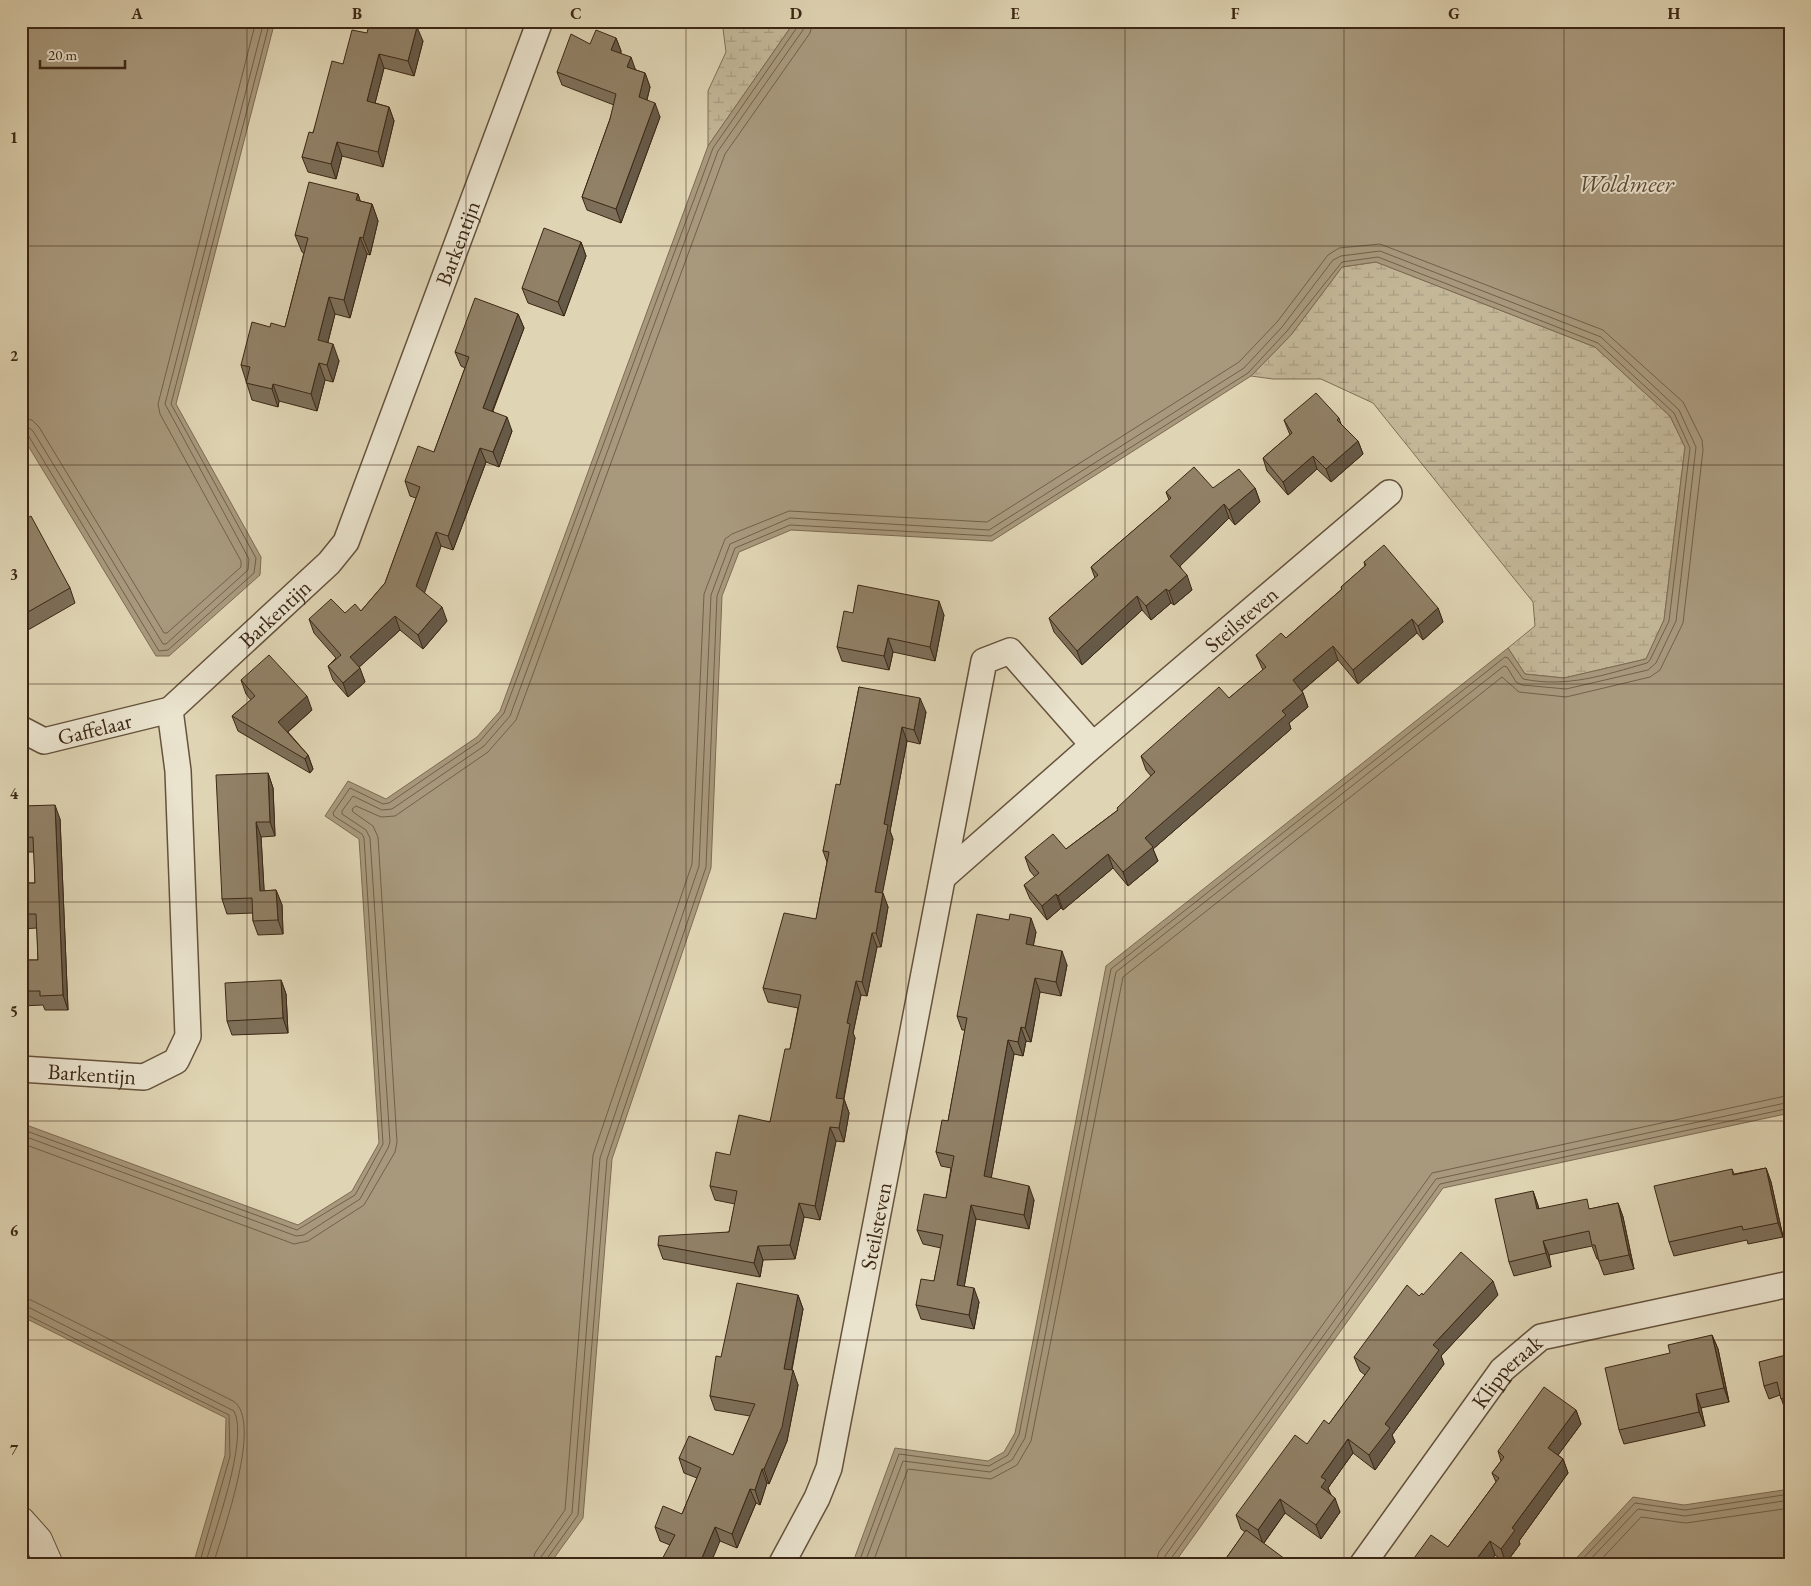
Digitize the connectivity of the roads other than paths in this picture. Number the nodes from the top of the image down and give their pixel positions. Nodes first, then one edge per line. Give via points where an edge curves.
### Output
1 (540, 21) edge
2 (1389, 493) dead end
3 (170, 710) junction
4 (21, 729) edge
5 (1093, 745) junction
6 (943, 877) junction
7 (21, 1069) edge
8 (1790, 1284) edge
9 (21, 1521) edge
10 (49, 1565) edge
11 (781, 1565) edge
12 (1362, 1565) edge

1 - 3 street, Barkentijn via 346,542 329,562
2 - 5 street, Steilsteven
3 - 4 street, Gaffelaar via 44,741
3 - 7 street, Barkentijn via 178,771 188,1036 176,1061 144,1077
5 - 6 street, Steilsteven
5 - 6 street, Steilsteven via 1010,652 984,661
6 - 11 street, Steilsteven via 829,1468 817,1498
8 - 12 street, Klipperaak via 1541,1338 1502,1370
9 - 10 street via 38,1540

